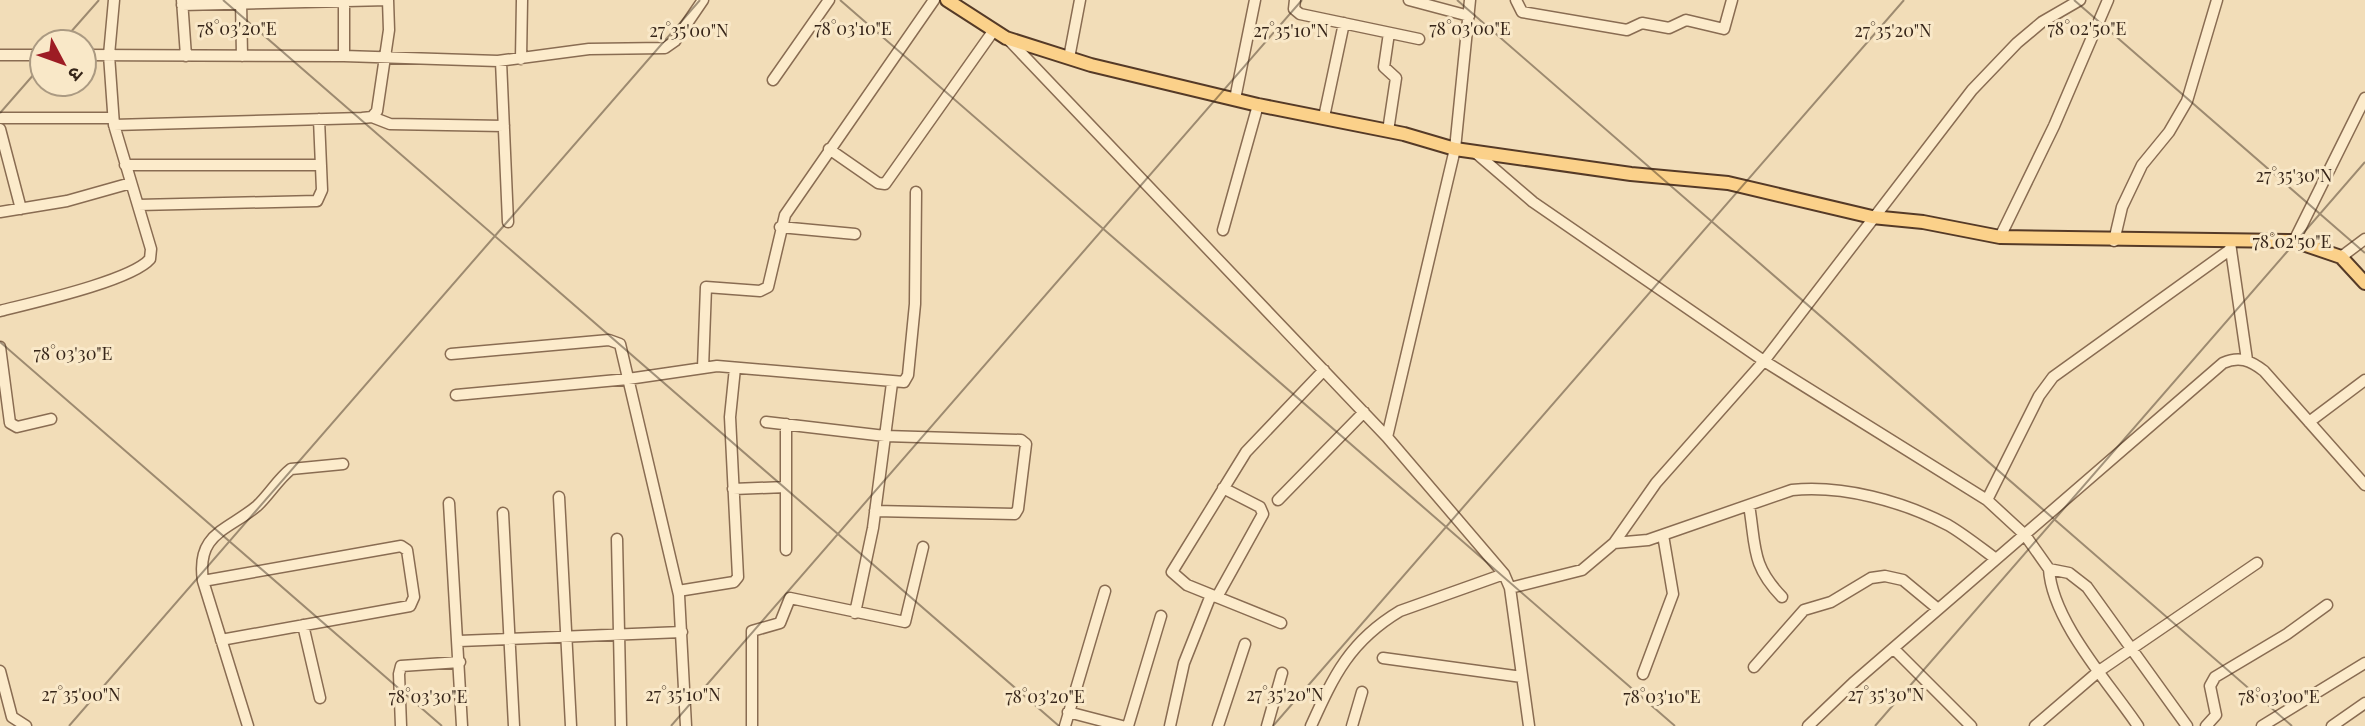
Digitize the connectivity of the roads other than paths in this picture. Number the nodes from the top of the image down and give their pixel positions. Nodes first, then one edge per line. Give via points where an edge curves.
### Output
1 (114, 0) edge
2 (522, 0) edge
3 (703, 0) edge
4 (829, 0) edge
5 (934, 0) edge
6 (947, 0) edge
7 (1080, 0) edge
8 (1255, 0) edge
9 (1295, 0) edge
10 (1409, 0) edge
11 (1470, 0) edge
12 (1516, 0) edge
13 (1732, 0) edge
14 (2080, 0) edge
15 (2108, 0) edge
16 (2217, 0) edge
17 (344, 1) edge
18 (182, 2) edge
19 (241, 2) edge
20 (1469, 16) junction
21 (1344, 23) junction
22 (994, 30) junction
23 (1389, 33) junction
24 (1006, 38) junction
25 (1419, 39) dead end
26 (0, 55) edge
27 (28, 55) edge
28 (98, 55) edge
29 (109, 55) junction
30 (186, 55) junction
31 (242, 56) junction
32 (344, 56) junction
33 (384, 58) junction
34 (521, 58) junction
35 (1069, 58) junction
36 (502, 61) junction
37 (773, 80) dead end
38 (2365, 97) edge
39 (1235, 99) junction
40 (1258, 104) junction
41 (372, 117) junction
42 (1324, 117) junction
43 (0, 118) edge
44 (319, 120) junction
45 (113, 121) junction
46 (504, 126) junction
47 (0, 129) edge
48 (1388, 131) junction
49 (829, 149) junction
50 (1455, 149) junction
51 (1476, 153) junction
52 (125, 165) junction
53 (321, 165) junction
54 (131, 183) junction
55 (916, 192) dead end
56 (138, 205) junction
57 (21, 209) junction
58 (0, 212) edge
59 (1872, 217) junction
60 (508, 222) dead end
61 (780, 228) junction
62 (1223, 230) dead end
63 (855, 234) dead end
64 (2000, 237) junction
65 (2365, 239) edge
66 (2114, 241) junction
67 (2294, 241) junction
68 (2231, 244) junction
69 (2341, 257) junction
70 (2365, 283) edge
71 (0, 311) edge
72 (0, 347) edge
73 (451, 354) dead end
74 (2247, 360) junction
75 (1763, 361) junction
76 (703, 368) junction
77 (735, 368) junction
78 (1324, 370) junction
79 (1, 371) edge
80 (628, 379) junction
81 (2365, 380) edge
82 (892, 383) junction
83 (456, 395) dead end
84 (1364, 412) junction
85 (51, 419) dead end
86 (766, 422) dead end
87 (2309, 422) junction
88 (786, 425) junction
89 (885, 436) junction
90 (1387, 437) junction
91 (343, 464) dead end
92 (2365, 485) edge
93 (786, 487) junction
94 (1223, 488) junction
95 (733, 489) junction
96 (559, 497) dead end
97 (1278, 500) dead end
98 (1987, 500) junction
99 (449, 503) dead end
100 (1749, 505) junction
101 (875, 511) junction
102 (503, 513) dead end
103 (1663, 535) junction
104 (2025, 535) junction
105 (617, 540) dead end
106 (1614, 543) junction
107 (923, 547) dead end
108 (786, 550) dead end
109 (1996, 559) junction
110 (2257, 563) dead end
111 (2049, 569) junction
112 (1504, 574) junction
113 (203, 581) junction
114 (1510, 588) junction
115 (678, 591) junction
116 (1105, 591) dead end
117 (1214, 596) junction
118 (1782, 597) dead end
119 (2327, 605) dead end
120 (1938, 609) junction
121 (855, 613) junction
122 (1161, 616) dead end
123 (1281, 624) dead end
124 (303, 625) junction
125 (682, 632) junction
126 (619, 636) junction
127 (568, 637) junction
128 (221, 639) junction
129 (508, 640) junction
130 (459, 641) junction
131 (1245, 644) dead end
132 (2133, 648) junction
133 (1894, 649) junction
134 (1383, 658) dead end
135 (460, 662) junction
136 (2365, 663) edge
137 (1754, 667) dead end
138 (0, 671) edge
139 (2099, 671) junction
140 (1282, 673) dead end
141 (1643, 674) dead end
142 (1522, 677) junction
143 (1362, 692) dead end
144 (320, 698) dead end
145 (2365, 703) edge
146 (1068, 712) junction
147 (2037, 725) edge
148 (26, 726) edge
149 (248, 726) edge
150 (401, 726) edge
151 (462, 726) edge
152 (513, 726) edge
153 (571, 726) edge
154 (621, 726) edge
155 (686, 726) edge
156 (752, 726) edge
157 (1065, 726) edge
158 (1122, 726) edge
159 (1128, 726) edge
160 (1170, 726) edge
161 (1219, 726) edge
162 (1267, 726) edge
163 (1311, 726) edge
164 (1352, 726) edge
165 (1529, 726) edge
166 (1808, 726) edge
167 (1971, 726) edge
168 (2138, 726) edge
169 (2187, 726) edge
170 (2206, 726) edge
171 (2262, 726) edge
172 (2332, 726) edge

1 - 29 street
2 - 34 street
3 - 34 street via 665,48 589,49
4 - 37 street
5 - 49 street
6 - 22 main road
7 - 35 street
8 - 39 street
9 - 21 street via 1297,12
10 - 20 street
11 - 20 street
12 - 13 street via 1522,12 1627,30 1642,23 1669,28 1686,20 1724,29
14 - 59 street via 2017,43 1972,90
15 - 64 street
16 - 66 street via 2187,101 2143,165 2122,207
17 - 19 street
17 - 32 street
17 - 33 street via 388,0
18 - 19 street
18 - 30 street
19 - 31 street
20 - 50 street
21 - 23 street
21 - 42 street
22 - 24 main road
22 - 49 street via 884,184
23 - 25 street
23 - 48 street via 1384,67 1396,78
24 - 35 main road
24 - 78 street
26 - 27 street
28 - 29 street
29 - 30 street
29 - 45 street
30 - 31 street
31 - 32 street
32 - 33 street
33 - 36 street
33 - 41 street via 380,102
34 - 36 street
35 - 39 main road
36 - 46 street
38 - 67 street
39 - 40 main road
40 - 42 main road
40 - 62 street
41 - 44 street
41 - 46 street via 390,124
42 - 48 main road
43 - 45 street
44 - 45 street
44 - 53 street
45 - 52 street
46 - 60 street
47 - 57 street
48 - 50 main road
49 - 61 street
50 - 51 main road
50 - 90 street
51 - 59 main road via 1728,183
51 - 75 street via 1533,202
52 - 53 street
52 - 54 street
53 - 56 street via 321,197 312,203
54 - 56 street
54 - 57 street
55 - 82 street via 915,304 908,375 904,382
56 - 71 street via 151,250 146,263 73,291
57 - 58 street
59 - 64 main road
59 - 75 street
61 - 63 street
61 - 76 street via 766,290 709,285 704,290
64 - 66 main road
65 - 69 street
66 - 68 main road
67 - 68 main road
67 - 69 main road
68 - 74 street
68 - 98 street via 2053,377
69 - 70 main road
72 - 79 street
73 - 80 street via 614,340 621,348
74 - 87 street via 2263,371
74 - 104 street via 2234,358 2223,363
75 - 98 street
75 - 106 street via 1656,484
76 - 77 street
76 - 80 street
77 - 82 street
77 - 95 street via 730,416
78 - 84 street
78 - 94 street via 1246,452
79 - 85 street via 10,423 16,427
80 - 83 street
80 - 115 street
81 - 87 street
82 - 89 street
84 - 90 street
84 - 97 street
86 - 88 street
87 - 92 street
88 - 89 street
88 - 93 street
89 - 101 street
89 - 101 street via 1021,440 1027,449 1015,513
90 - 112 street
91 - 113 street via 287,471 255,507 212,537 201,560
93 - 95 street
93 - 108 street
94 - 117 street via 1260,507 1262,514
94 - 117 street via 1172,572 1186,585
95 - 115 street via 738,577 734,582
96 - 127 street
98 - 104 street
99 - 130 street
100 - 103 street
100 - 109 street via 1791,490 1812,488 1866,496 1950,526
100 - 118 street via 1758,564 1763,577
101 - 121 street
102 - 129 street
103 - 106 street
103 - 141 street via 1673,594
104 - 109 street
104 - 111 street
105 - 126 street
106 - 114 street via 1581,570
107 - 121 street via 905,622
109 - 120 street
110 - 132 street
111 - 132 street via 2069,573 2087,587
111 - 139 street via 2050,588 2062,613
112 - 114 street
112 - 163 street via 1386,619 1342,661
113 - 124 street via 401,546 407,550 414,597 410,606
113 - 128 street
114 - 142 street
115 - 125 street
116 - 146 street
117 - 123 street
117 - 160 street via 1184,663
119 - 170 street via 2215,677 2210,686 2216,715
120 - 133 street
120 - 137 street via 1903,580 1871,578 1831,602 1804,610
121 - 156 street via 790,598 780,623 752,631
122 - 159 street
124 - 128 street
124 - 144 street
125 - 126 street
125 - 155 street
126 - 127 street
126 - 154 street
127 - 129 street
127 - 153 street
128 - 149 street
129 - 130 street
129 - 152 street
130 - 135 street
131 - 161 street
132 - 139 street
132 - 169 street
133 - 166 street
133 - 167 street
134 - 142 street
135 - 150 street via 401,666
135 - 151 street
136 - 171 street
138 - 148 street via 12,717
139 - 147 street
139 - 168 street
140 - 162 street
142 - 165 street
143 - 164 street
145 - 172 street
146 - 157 street
146 - 158 street

